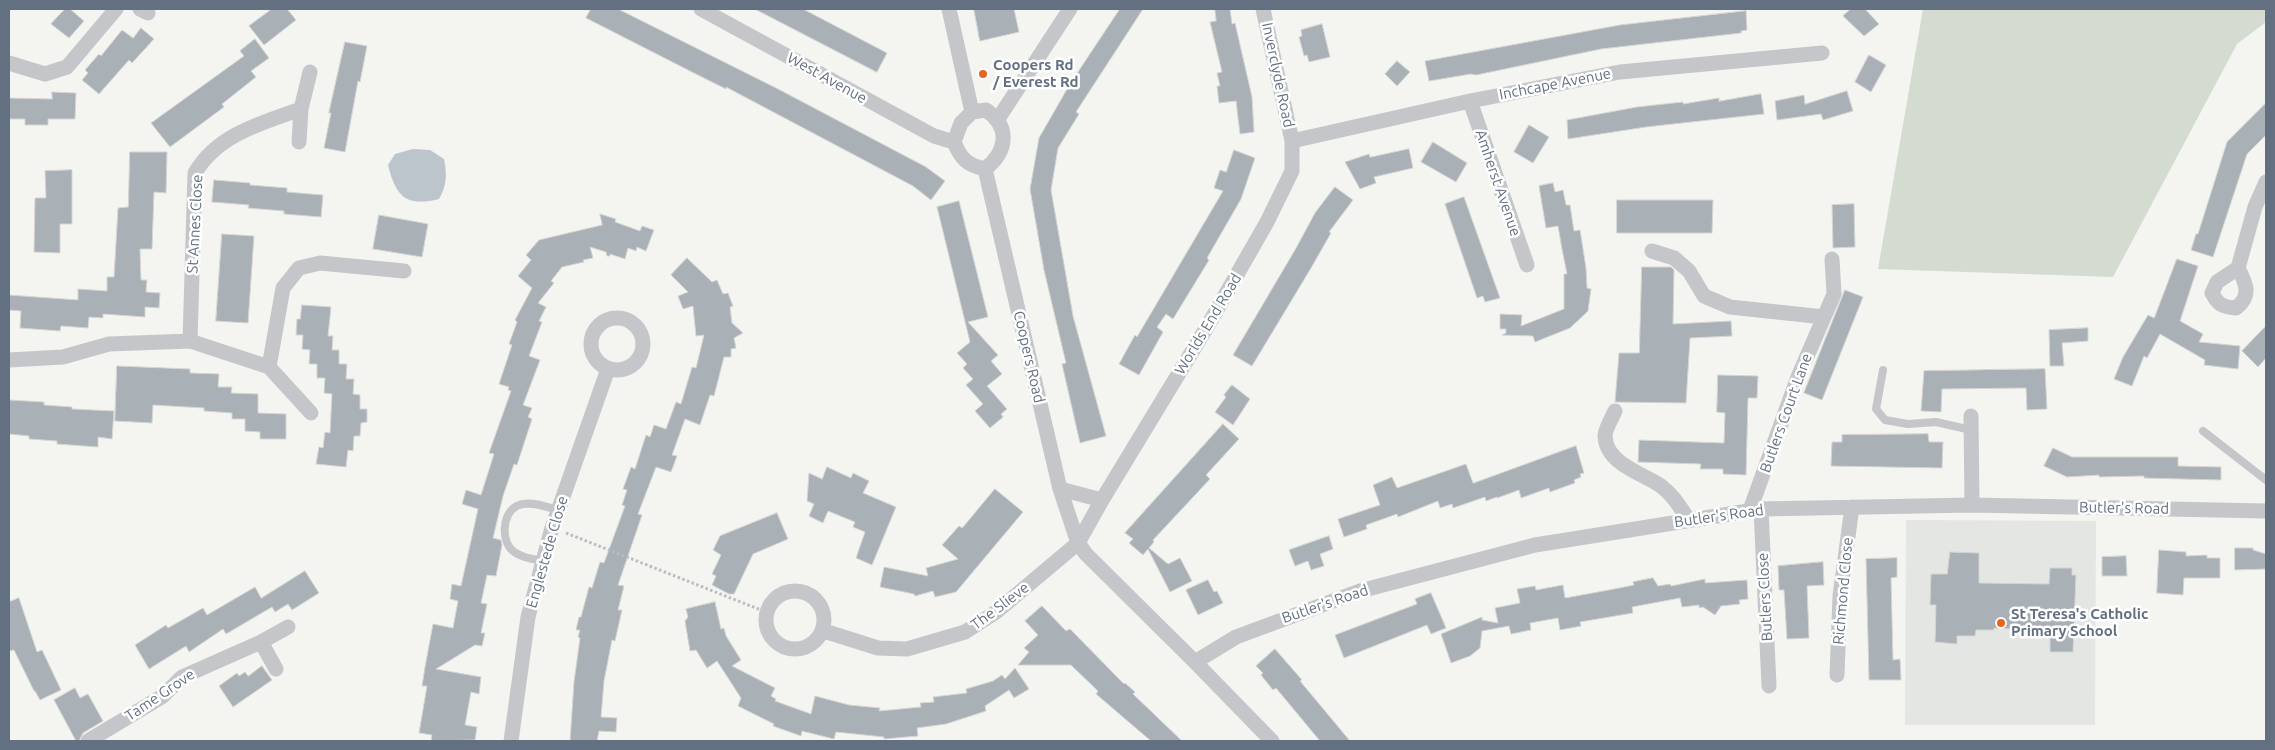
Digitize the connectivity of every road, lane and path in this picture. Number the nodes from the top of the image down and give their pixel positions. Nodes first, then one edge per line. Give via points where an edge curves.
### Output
1 (116, 9) edge
2 (701, 9) edge
3 (948, 9) edge
4 (1070, 9) edge
5 (1264, 9) edge
6 (1822, 53) dead end
7 (9, 63) edge
8 (310, 72) dead end
9 (1470, 100) junction
10 (301, 109) junction
11 (972, 112) junction
12 (998, 119) junction
13 (1292, 141) junction
14 (299, 142) dead end
15 (954, 142) junction
16 (984, 169) junction
17 (2266, 182) edge
18 (1652, 252) dead end
19 (1832, 259) dead end
20 (1527, 265) dead end
21 (2238, 268) dead end
22 (404, 271) dead end
23 (1824, 317) junction
24 (190, 341) junction
25 (9, 360) edge
26 (269, 367) junction
27 (608, 370) dead end
28 (1883, 370) dead end
29 (1615, 411) dead end
30 (311, 412) dead end
31 (1971, 423) joint
32 (2203, 430) dead end
33 (2266, 480) edge
34 (1060, 489) junction
35 (1102, 500) junction
36 (1972, 505) junction
37 (1852, 507) junction
38 (558, 510) junction
39 (1756, 510) junction
40 (2266, 511) edge
41 (1688, 519) junction
42 (552, 528) junction
43 (1078, 543) junction
44 (543, 561) junction
45 (766, 612) junction
46 (288, 627) dead end
47 (824, 631) junction
48 (261, 642) junction
49 (1195, 662) junction
50 (276, 669) dead end
51 (1837, 675) dead end
52 (1769, 686) dead end
53 (88, 741) edge
54 (511, 741) edge
55 (1272, 741) edge

1 - 7 street via 67,67 45,74
2 - 15 street, West Avenue via 934,136
3 - 11 street
4 - 12 street
5 - 13 street, Inverclyde Road
6 - 9 street, Inchcape Avenue via 1620,72
8 - 10 street
9 - 13 street, Inchcape Avenue
9 - 20 street, Amherst Avenue
10 - 14 street
10 - 24 street, St Annes Close via 247,128 222,143 202,160 195,173
11 - 12 street via 986,110
11 - 15 street via 961,122
12 - 16 street via 1003,135 1002,148 994,162
13 - 35 street, Worlds End Road via 1292,171 1282,193 1207,327
15 - 16 street via 960,156 970,166
16 - 34 street, Coopers Road
17 - 21 street via 2255,207
18 - 23 street via 1674,258 1689,271 1704,296 1730,307
19 - 23 street, Butlers Court Lane via 1834,294
22 - 26 street via 320,263 299,268 283,288
23 - 39 street, Butlers Court Lane via 1798,377
24 - 25 street via 109,344 63,357
24 - 26 street
26 - 30 street
27 - 38 street, Englestede Close
28 - 31 lane via 1876,409 1885,420 1908,424
29 - 41 street via 1605,435 1608,449 1625,466 1662,487
31 - 36 street
32 - 33 lane
34 - 35 street
34 - 43 street, Coopers Road
35 - 43 street, Worlds End Road
36 - 37 street, Butler's Road
36 - 40 street, Butler's Road
37 - 39 street, Butler's Road
37 - 51 street, Richmond Close via 1840,596
38 - 42 street, Englestede Close
38 - 44 lane via 524,504 510,512 506,521 504,532 510,548
39 - 41 street, Butler's Road
39 - 52 street, Butlers Close
41 - 49 street, Butler's Road via 1535,545 1360,591 1236,637
42 - 44 street, Englestede Close
42 - 45 path
43 - 47 street, The Slieve via 996,612 965,632 907,649 878,648
43 - 49 street
44 - 54 street, Englestede Close via 528,617
45 - 47 street via 767,630 776,642 788,649 803,648
45 - 47 street via 771,602 784,592 799,590 814,597 823,611
46 - 48 street, Tame Grove
48 - 50 street
48 - 53 street, Tame Grove via 182,677 163,696
49 - 55 street

